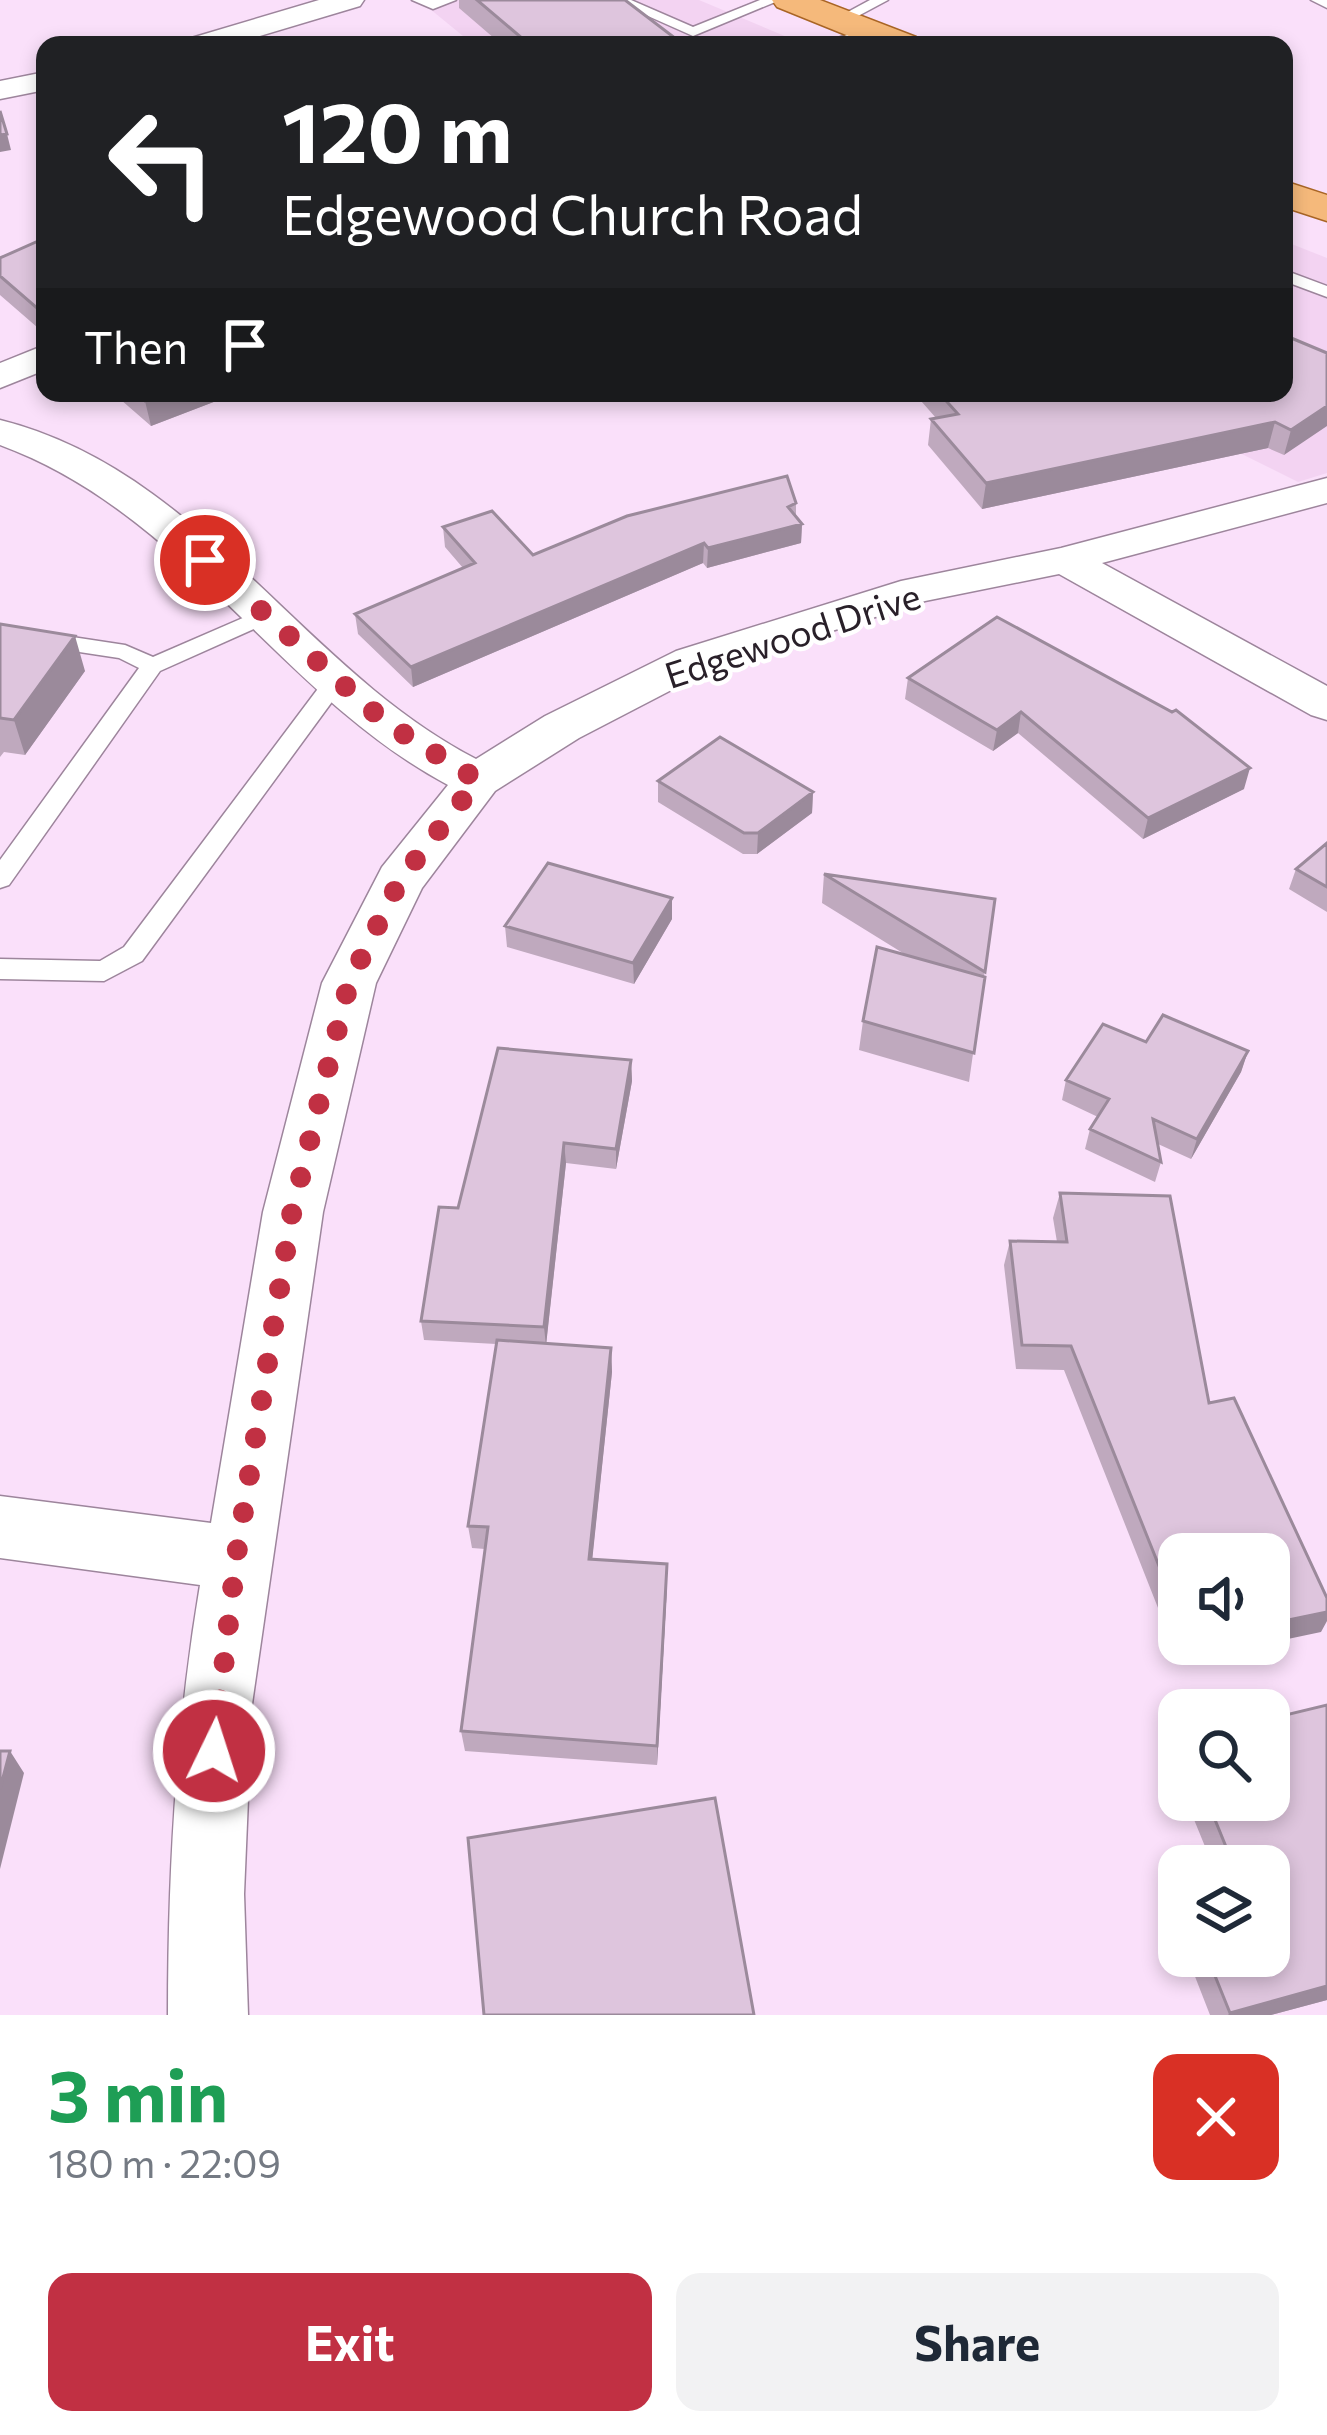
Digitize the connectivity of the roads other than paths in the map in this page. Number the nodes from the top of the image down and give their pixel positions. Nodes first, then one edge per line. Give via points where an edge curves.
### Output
1 (350, 0) edge
2 (419, 0) edge
3 (449, 0) edge
4 (619, 0) edge
5 (773, 0) edge
6 (789, 0) edge
7 (1318, 0) edge
8 (1327, 4) edge
9 (863, 28) edge
10 (229, 36) edge
11 (36, 83) edge
12 (0, 89) edge
13 (1293, 196) edge
14 (1327, 209) edge
15 (1293, 279) edge
16 (1327, 292) edge
17 (36, 360) edge
18 (0, 377) edge
19 (0, 432) edge
20 (1327, 490) edge
21 (1065, 560) junction
22 (266, 615) junction
23 (0, 632) edge
24 (152, 667) junction
25 (337, 679) junction
26 (1327, 705) edge
27 (478, 780) junction
28 (0, 879) edge
29 (0, 969) edge
30 (0, 1527) edge
31 (236, 1558) junction
32 (208, 2015) edge

1 - 10 street
2 - 3 lane
4 - 5 lane via 693,32
6 - 9 main road
7 - 8 lane
11 - 12 street
13 - 14 main road
15 - 16 lane
17 - 18 street
19 - 22 street via 96,470
20 - 21 street, Edgewood Drive
21 - 26 street
21 - 27 street, Edgewood Drive via 916,590 692,661
22 - 24 lane
22 - 25 street
23 - 24 lane via 125,652
24 - 28 lane
25 - 27 street via 411,742
25 - 29 lane via 133,954 104,971
27 - 31 street, Edgewood Drive via 400,880 349,983 292,1212
30 - 31 street
31 - 32 street, Edgewood Drive via 216,1704

